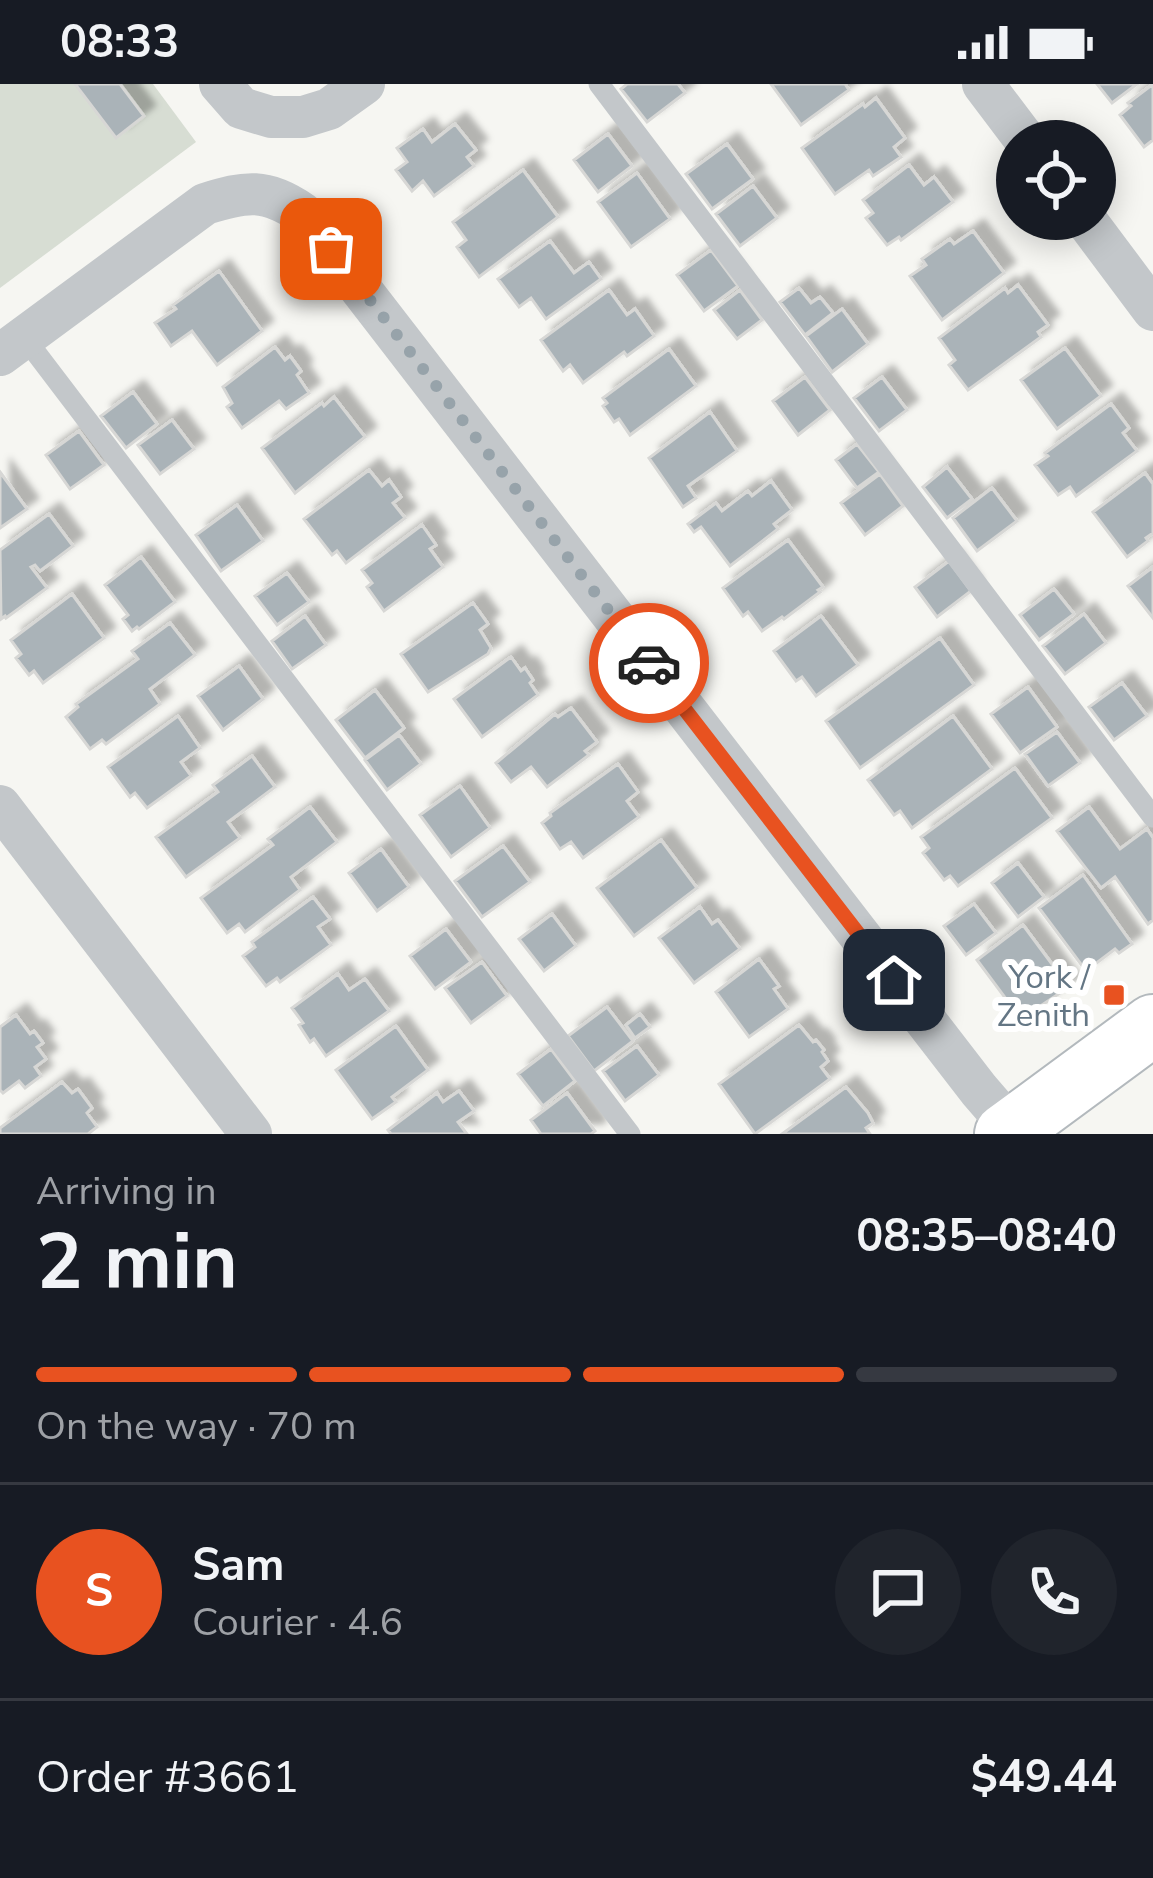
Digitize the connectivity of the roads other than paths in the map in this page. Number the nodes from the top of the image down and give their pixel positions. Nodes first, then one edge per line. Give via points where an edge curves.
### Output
1 (220, 84) edge
2 (364, 84) edge
3 (599, 84) edge
4 (983, 84) edge
5 (1010, 120) edge
6 (1100, 240) edge
7 (1153, 310) edge
8 (12, 346) edge
9 (0, 806) edge
10 (1153, 817) edge
11 (1153, 1025) edge
12 (1011, 1132) edge
13 (251, 1134) edge
14 (630, 1134) edge

1 - 2 street via 242,107 271,117 329,109
3 - 10 lane
4 - 5 street
6 - 7 street
8 - 12 street via 206,204 259,192 302,212
8 - 14 lane
9 - 13 street
11 - 12 main road

